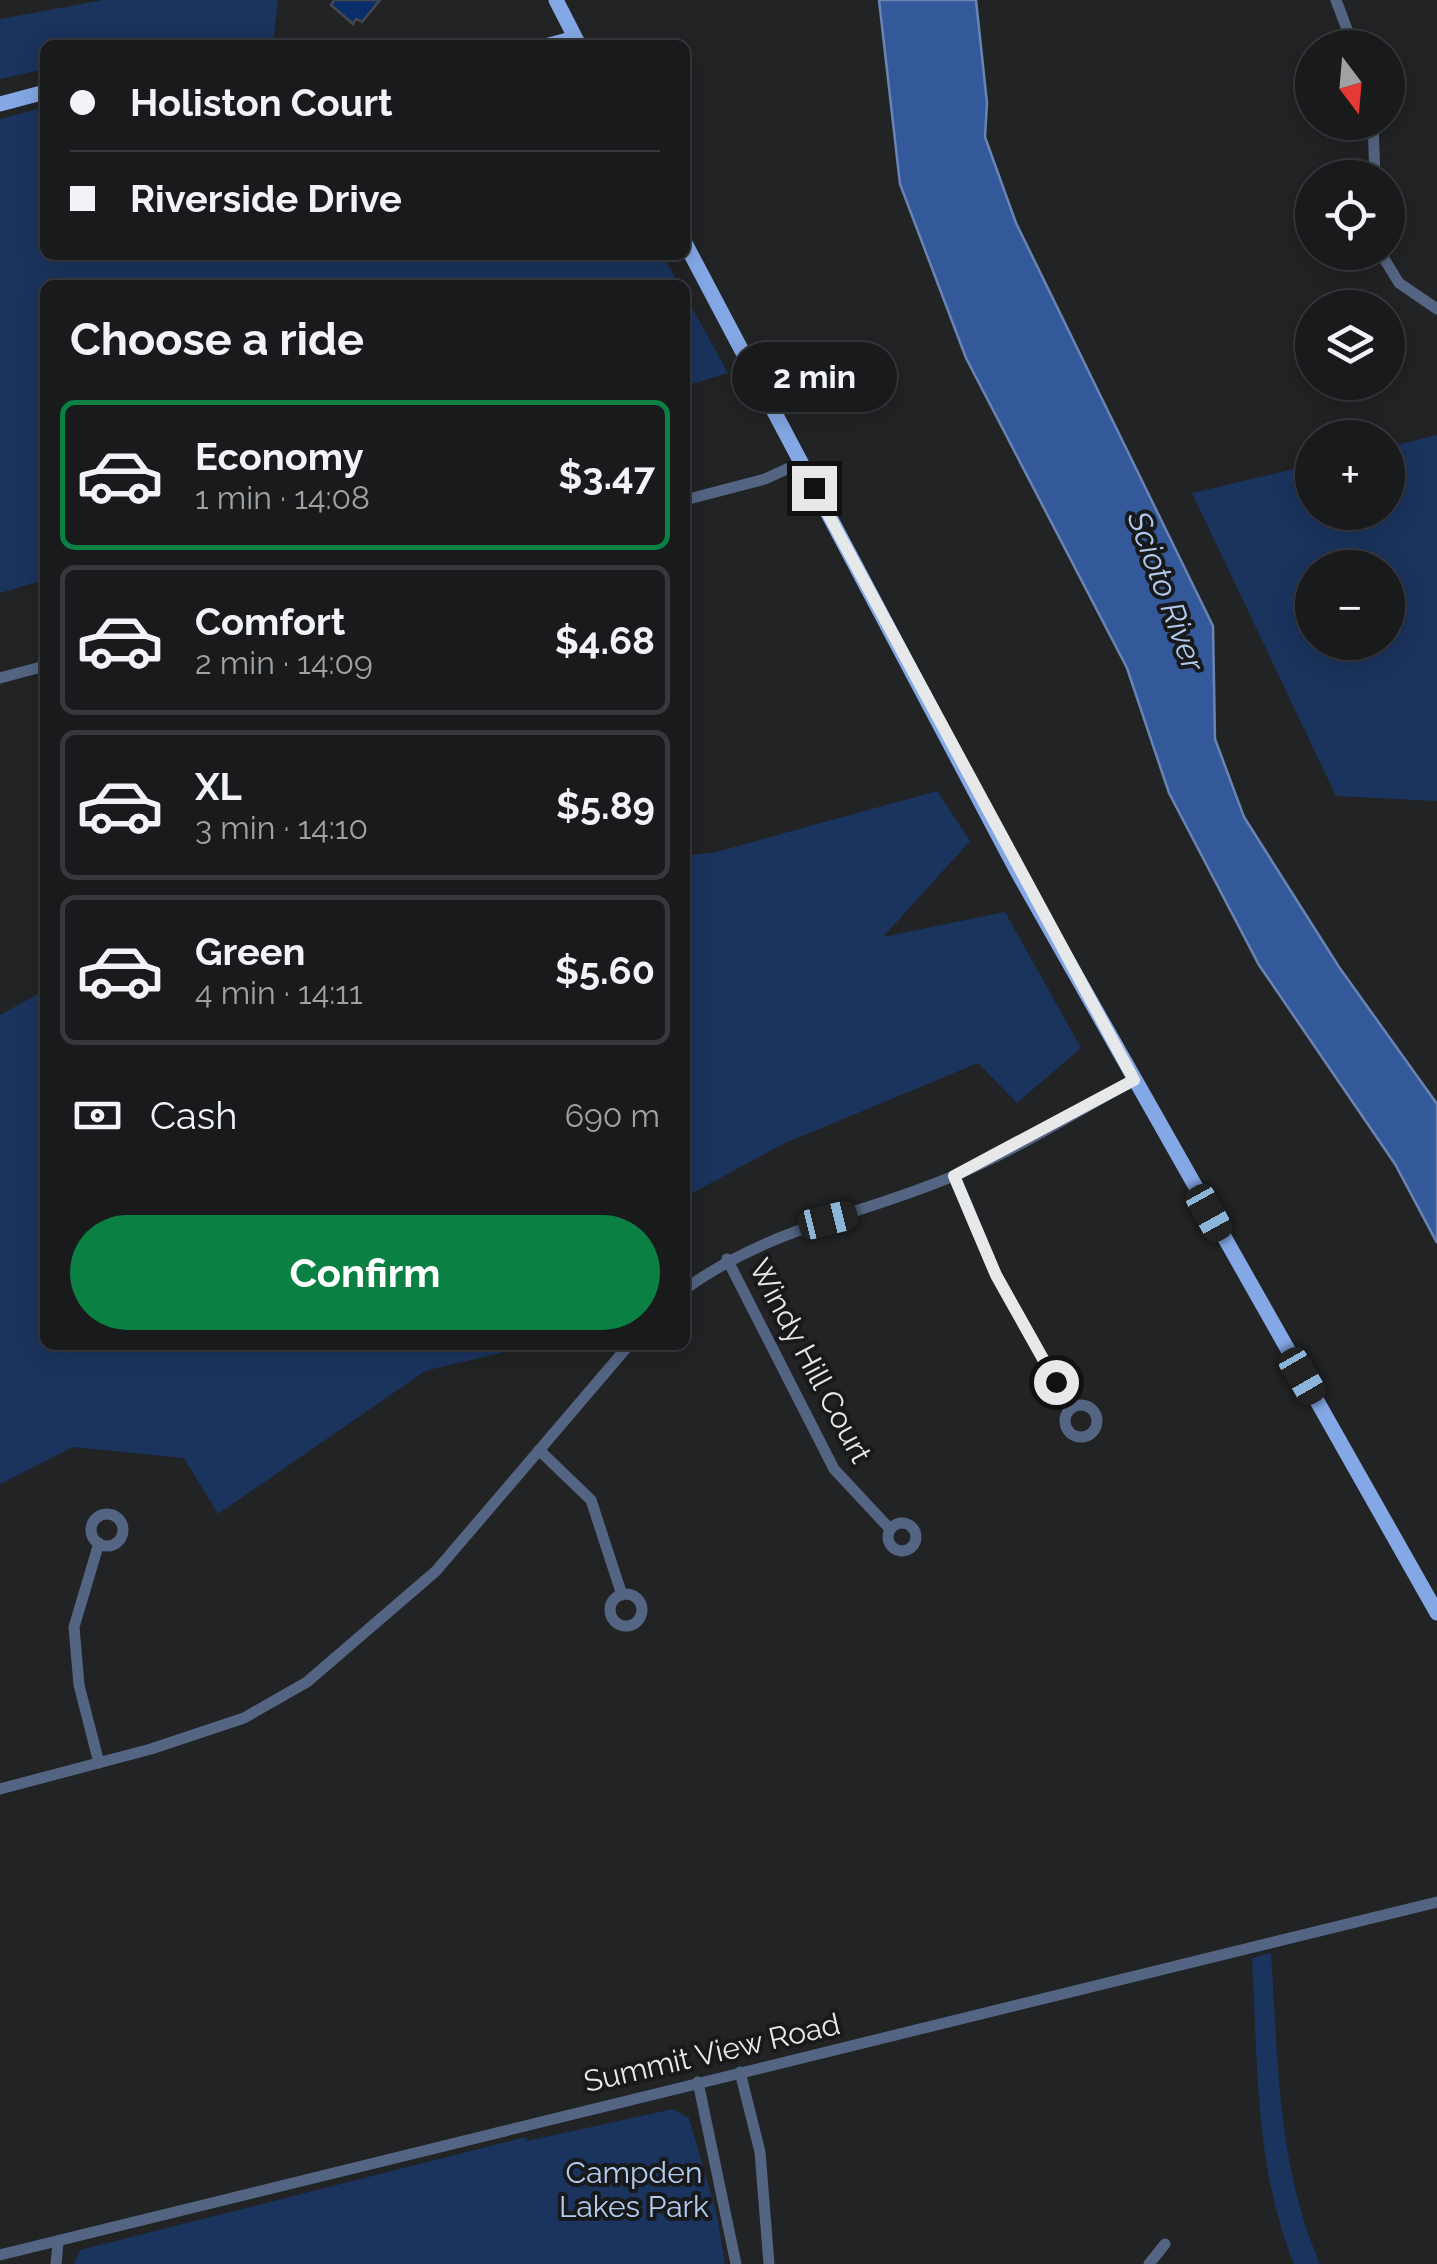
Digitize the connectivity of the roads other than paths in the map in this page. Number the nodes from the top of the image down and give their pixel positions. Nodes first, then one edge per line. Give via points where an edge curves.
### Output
1 (556, 0) edge
2 (1336, 0) edge
3 (1347, 30) edge
4 (576, 40) edge
5 (40, 93) edge
6 (0, 104) edge
7 (690, 253) edge
8 (1391, 270) edge
9 (1437, 308) edge
10 (800, 463) junction
11 (690, 499) edge
12 (40, 667) edge
13 (0, 678) edge
14 (1134, 1080) junction
15 (954, 1176) junction
16 (727, 1260) junction
17 (690, 1286) edge
18 (624, 1350) edge
19 (1071, 1408) dead end
20 (539, 1450) junction
21 (890, 1529) dead end
22 (99, 1543) dead end
23 (622, 1594) dead end
24 (1437, 1613) edge
25 (99, 1763) junction
26 (0, 1789) edge
27 (1437, 1902) edge
28 (740, 2072) junction
29 (698, 2082) junction
30 (1165, 2244) dead end
31 (0, 2256) edge
32 (61, 2257) edge
33 (736, 2264) edge
34 (769, 2264) edge
35 (1149, 2264) edge

1 - 4 main road
2 - 3 street
5 - 6 main road
7 - 10 main road
8 - 9 street via 1399,284
10 - 11 street
10 - 14 main road
12 - 13 street
14 - 15 street
14 - 24 main road
15 - 16 street via 776,1236
15 - 19 street via 996,1275
16 - 17 street
16 - 21 street, Windy Hill Court via 834,1469
18 - 20 street
20 - 23 street via 590,1500
20 - 25 street via 436,1571 307,1682 244,1718
22 - 25 street via 74,1627 79,1685
25 - 26 street
27 - 28 street, Summit View Road
28 - 29 street, Summit View Road
28 - 34 street via 760,2152
29 - 32 street, Summit View Road
29 - 33 street
30 - 35 street
31 - 32 street, Summit View Road

